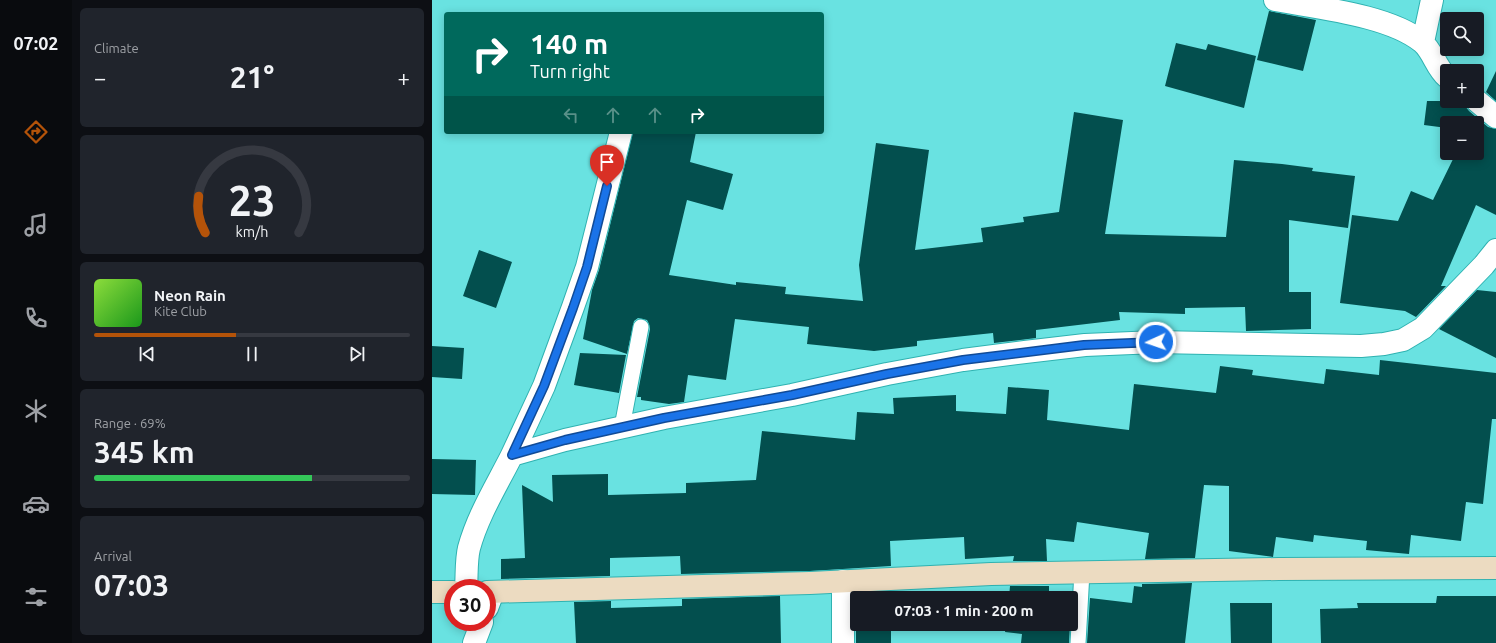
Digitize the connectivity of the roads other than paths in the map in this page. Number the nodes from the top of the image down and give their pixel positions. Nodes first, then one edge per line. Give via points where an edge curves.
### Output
1 (1275, 0) edge
2 (1432, 0) edge
3 (1423, 42) junction
4 (1440, 67) edge
5 (1484, 107) edge
6 (1496, 117) edge
7 (620, 134) edge
8 (1496, 250) edge
9 (641, 327) dead end
10 (622, 427) junction
11 (512, 455) junction
12 (1496, 568) edge
13 (1082, 572) junction
14 (467, 579) edge
15 (843, 581) junction
16 (432, 592) edge
17 (444, 592) edge
18 (496, 597) edge
19 (479, 631) edge
20 (474, 643) edge
21 (843, 643) edge
22 (1078, 643) edge

1 - 3 street via 1366,17 1400,29
2 - 3 street
3 - 4 street
5 - 6 street
7 - 11 street via 582,280 544,386
8 - 10 street via 1423,328 1403,340 1384,344 1361,346 1156,342 1084,345 963,360
9 - 10 lane
10 - 11 street
11 - 14 street via 476,528 469,549
12 - 13 street
13 - 15 street
13 - 22 lane
15 - 18 street
15 - 21 street
16 - 17 street
19 - 20 street

